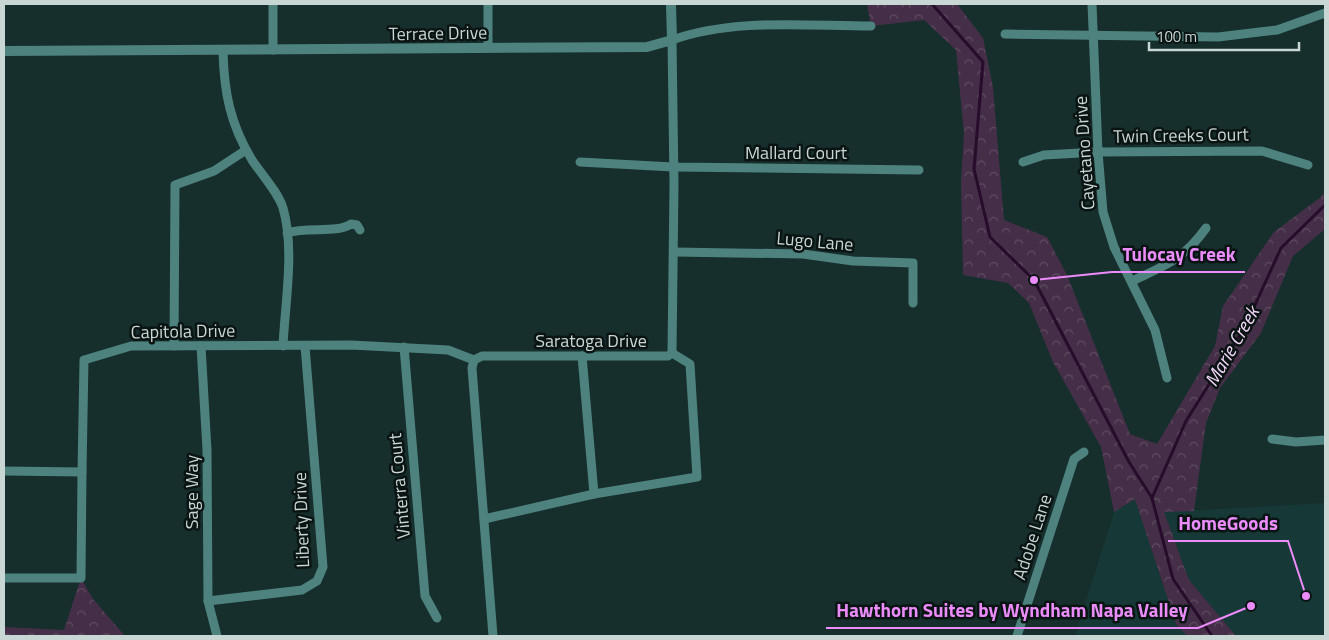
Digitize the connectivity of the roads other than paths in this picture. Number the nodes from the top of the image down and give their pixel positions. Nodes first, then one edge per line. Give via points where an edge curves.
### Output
1 (273, 4) edge
2 (488, 4) edge
3 (670, 4) edge
4 (1092, 4) edge
5 (1325, 13) edge
6 (871, 26) dead end
7 (1005, 34) dead end
8 (1093, 34) junction
9 (672, 40) junction
10 (488, 48) junction
11 (273, 50) junction
12 (4, 51) edge
13 (223, 51) junction
14 (246, 150) junction
15 (1098, 152) junction
16 (580, 162) dead end
17 (1023, 162) dead end
18 (1308, 164) dead end
19 (672, 167) junction
20 (919, 170) dead end
21 (1206, 228) dead end
22 (360, 230) dead end
23 (288, 233) junction
24 (674, 252) junction
25 (1132, 281) junction
26 (913, 303) dead end
27 (174, 346) junction
28 (201, 346) junction
29 (283, 346) junction
30 (305, 346) junction
31 (404, 348) junction
32 (672, 353) junction
33 (582, 356) junction
34 (474, 360) junction
35 (1166, 378) dead end
36 (1272, 439) dead end
37 (1325, 440) edge
38 (1084, 452) dead end
39 (4, 471) edge
40 (82, 472) junction
41 (594, 494) junction
42 (484, 519) junction
43 (4, 578) edge
44 (208, 601) junction
45 (436, 618) dead end
46 (216, 636) edge
47 (493, 636) edge
48 (1017, 636) edge

1 - 11 street
2 - 10 street
3 - 9 street
4 - 8 street, Cayetano Drive
5 - 8 street via 1276,30 1226,37
6 - 9 street, Terrace Drive via 751,26 691,33
7 - 8 street
8 - 15 street, Cayetano Drive
9 - 10 street, Terrace Drive via 647,47
9 - 19 street, Saratoga Drive
10 - 11 street, Terrace Drive
11 - 13 street, Terrace Drive
12 - 13 street, Terrace Drive
13 - 14 street via 228,109
14 - 23 street via 282,206
14 - 27 street via 214,171 175,185
15 - 17 street, Twin Creeks Court via 1044,155
15 - 18 street, Twin Creeks Court via 1262,151
15 - 25 street, Cayetano Drive via 1103,212 1114,247
16 - 19 street, Mallard Court
19 - 20 street, Mallard Court
19 - 24 street, Saratoga Drive
21 - 25 street via 1194,245 1177,260
22 - 23 street via 351,224 342,229 302,228
23 - 29 street
24 - 26 street, Lugo Lane via 803,254 853,261 913,263
24 - 32 street, Saratoga Drive
25 - 35 street, Cayetano Drive via 1155,330
27 - 28 street, Capitola Drive
27 - 40 street, Capitola Drive via 131,346 84,360
28 - 29 street, Capitola Drive
28 - 44 street, Sage Way via 207,450
29 - 30 street, Capitola Drive
30 - 31 street, Capitola Drive
30 - 44 street, Liberty Drive via 322,567 317,581 302,590
31 - 34 street, Capitola Drive via 448,350
31 - 45 street, Vinterra Court via 425,596
32 - 33 street, Saratoga Drive via 668,356
32 - 41 street via 690,364 697,477
33 - 34 street, Saratoga Drive via 482,356
33 - 41 street
34 - 42 street
36 - 37 street via 1296,442
38 - 48 street, Adobe Lane via 1074,458
39 - 40 street
40 - 43 street via 81,578
41 - 42 street
42 - 47 street
44 - 46 street, Sage Way

